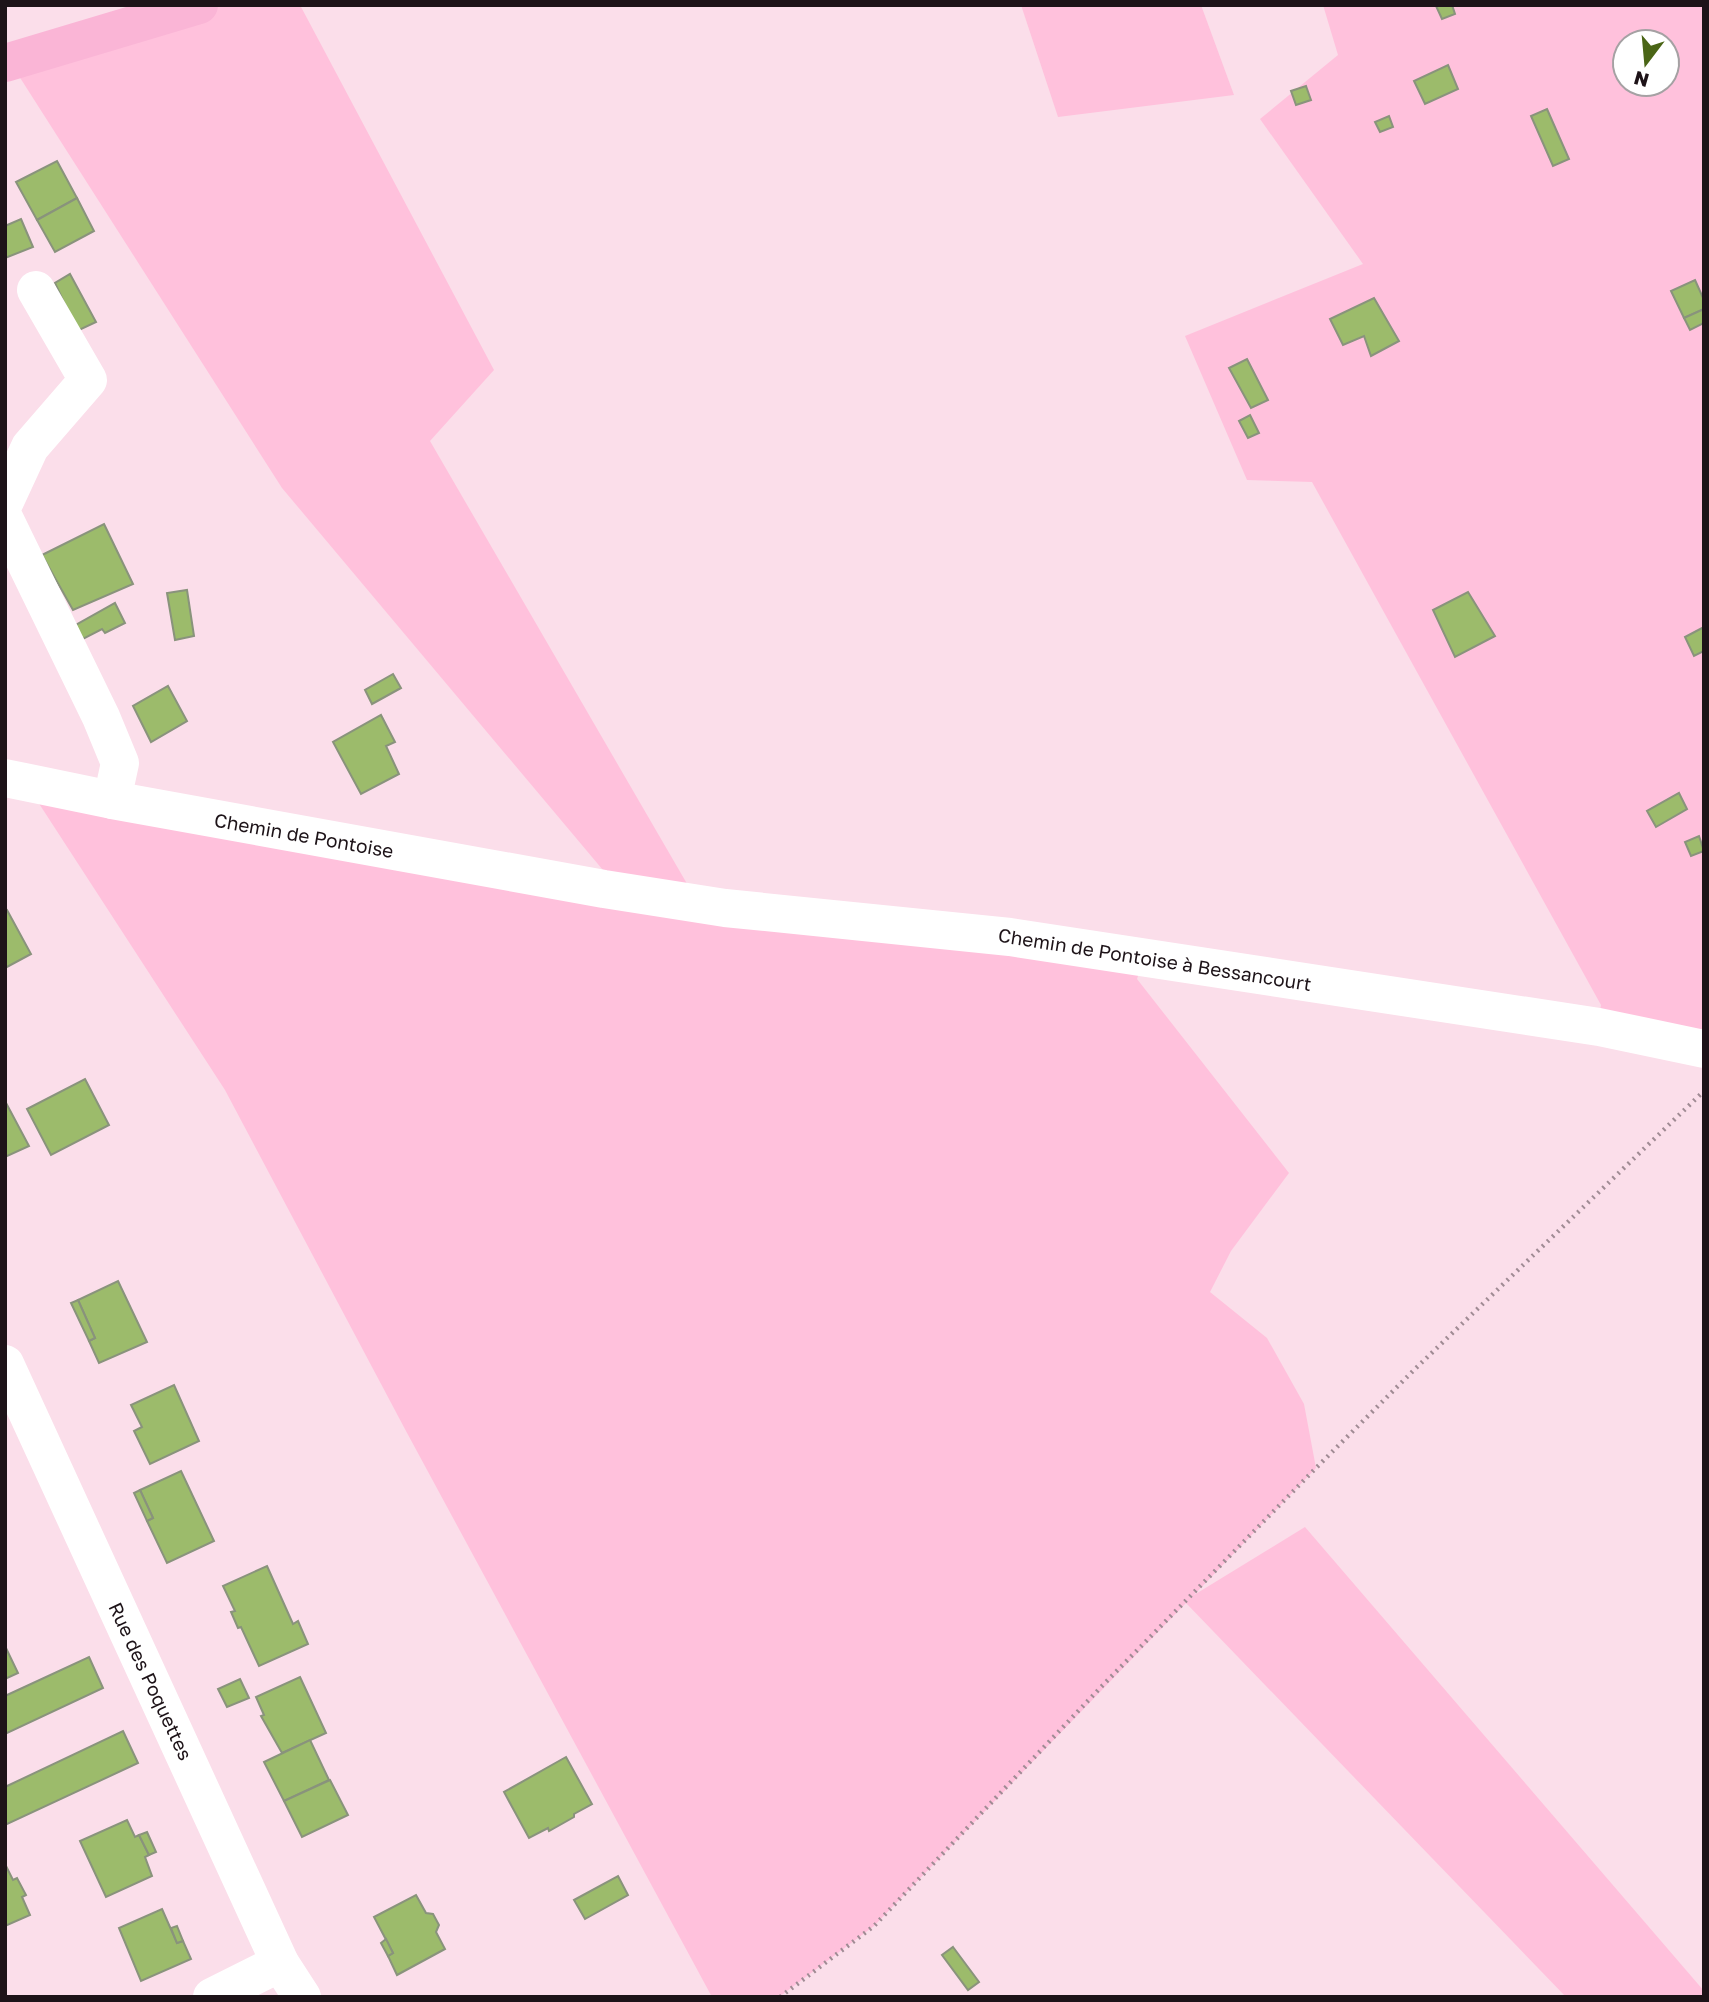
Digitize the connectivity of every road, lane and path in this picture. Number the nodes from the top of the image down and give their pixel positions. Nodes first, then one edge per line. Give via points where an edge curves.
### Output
1 (199, 5) edge
2 (5, 63) edge
3 (36, 289) dead end
4 (5, 501) edge
5 (5, 520) edge
6 (5, 778) edge
7 (112, 800) junction
8 (604, 889) joint
9 (1704, 1049) edge
10 (1704, 1091) edge
11 (5, 1363) edge
12 (280, 1963) junction
13 (212, 1997) edge
14 (302, 1997) edge
15 (780, 1997) edge

1 - 2 main road
3 - 4 street via 88,380 30,447
5 - 7 street via 120,763
6 - 7 street, Chemin de Pontoise
7 - 8 street, Chemin de Pontoise
8 - 9 street, Chemin de Pontoise à Bessancourt via 725,908 1010,937 1599,1027
10 - 15 path via 1366,1418 1111,1676 874,1926
11 - 12 street, Rue des Poquettes
12 - 13 street
12 - 14 street, Rue des Poquettes

